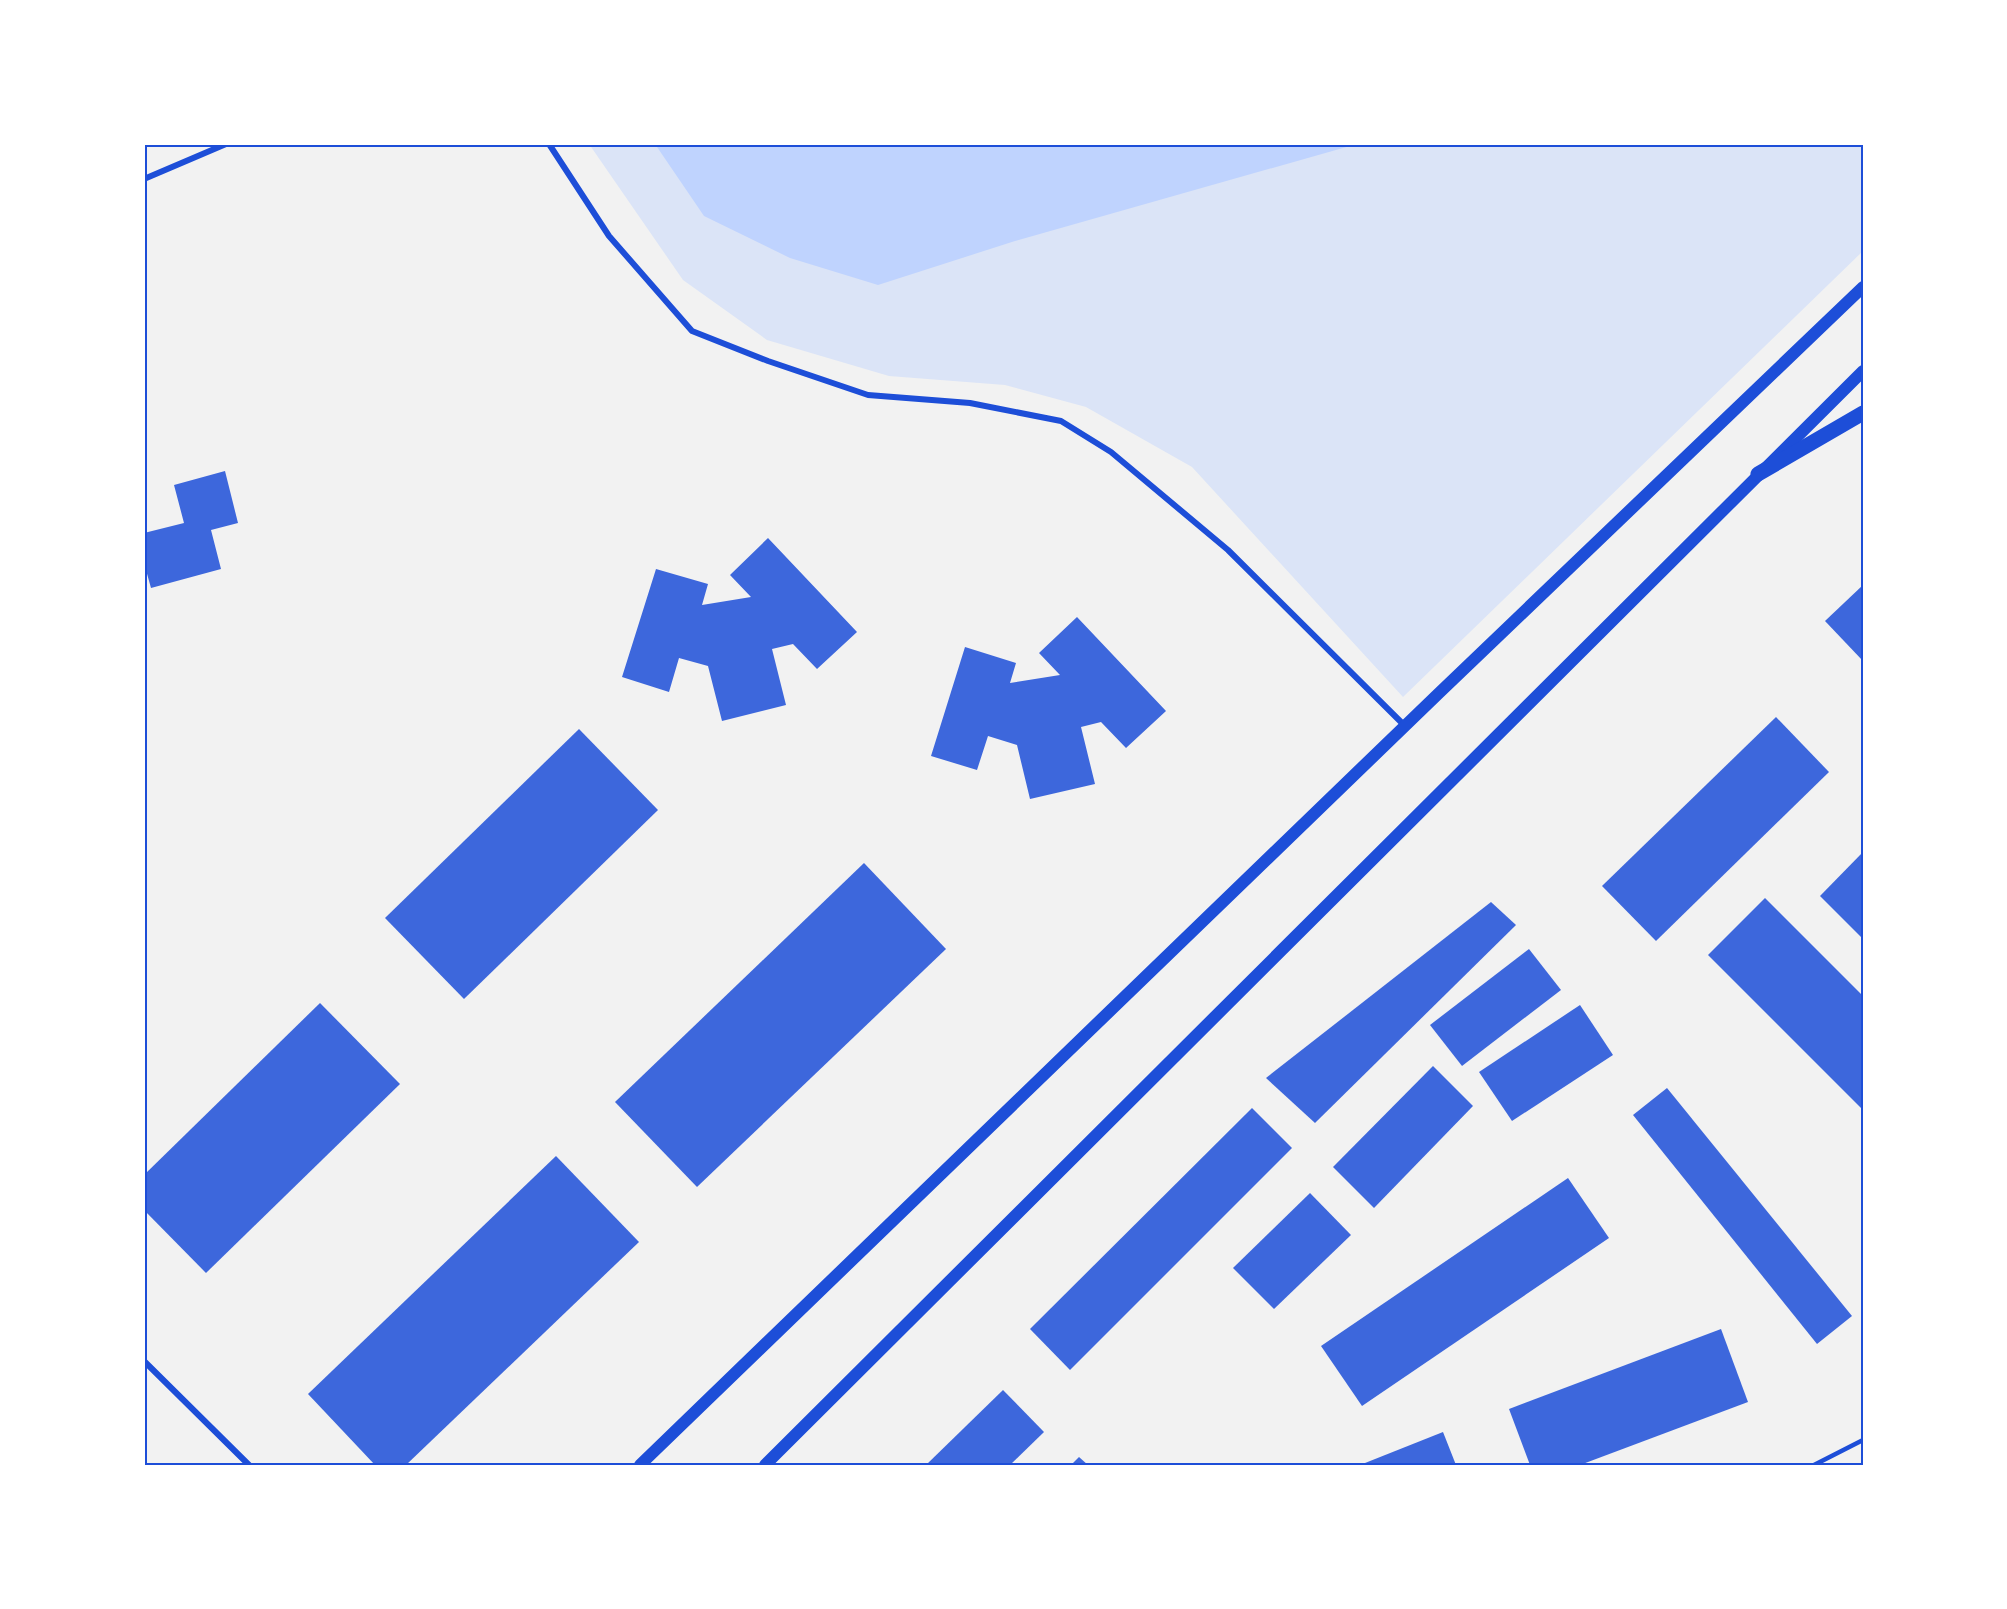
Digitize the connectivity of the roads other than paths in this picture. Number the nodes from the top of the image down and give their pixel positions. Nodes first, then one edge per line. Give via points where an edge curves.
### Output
1 (226, 144) edge
2 (549, 144) edge
3 (144, 179) edge
4 (1863, 287) edge
5 (1863, 370) edge
6 (1863, 413) edge
7 (1758, 474) junction
8 (1405, 726) junction
9 (144, 1361) edge
10 (1863, 1440) edge
11 (249, 1465) edge
12 (640, 1465) edge
13 (765, 1465) edge
14 (1814, 1465) edge

1 - 3 street
2 - 8 street via 609,236 692,331 868,395 970,403 1061,421 1111,452 1228,550
4 - 8 main road
5 - 7 main road
6 - 7 main road
7 - 13 main road
8 - 12 main road
9 - 11 street
10 - 14 lane

